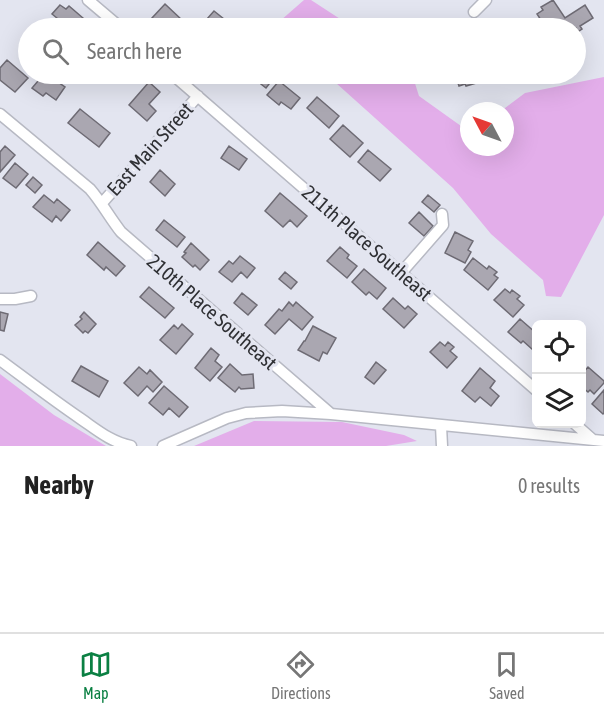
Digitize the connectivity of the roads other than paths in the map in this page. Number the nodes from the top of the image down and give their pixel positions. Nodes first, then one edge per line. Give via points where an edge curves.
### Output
1 (88, 0) edge
2 (486, 0) edge
3 (474, 12) dead end
4 (109, 18) edge
5 (184, 84) edge
6 (198, 96) junction
7 (0, 114) edge
8 (102, 203) junction
9 (442, 214) dead end
10 (401, 273) junction
11 (31, 296) dead end
12 (0, 299) edge
13 (0, 360) edge
14 (532, 386) edge
15 (331, 414) junction
16 (441, 426) junction
17 (582, 428) edge
18 (598, 440) edge
19 (131, 446) edge
20 (163, 446) edge
21 (442, 446) edge

1 - 4 street
2 - 3 street
5 - 6 street, 211th Place Southeast
6 - 8 street, East Main Street
6 - 10 street, 211th Place Southeast
7 - 8 street, 210th Place Southeast
8 - 15 street, 210th Place Southeast via 121,232
9 - 10 street via 443,225
10 - 14 street, 211th Place Southeast
11 - 12 street
13 - 19 street via 111,440
15 - 16 street
15 - 20 street via 246,413
16 - 18 street
16 - 21 street
17 - 18 street

